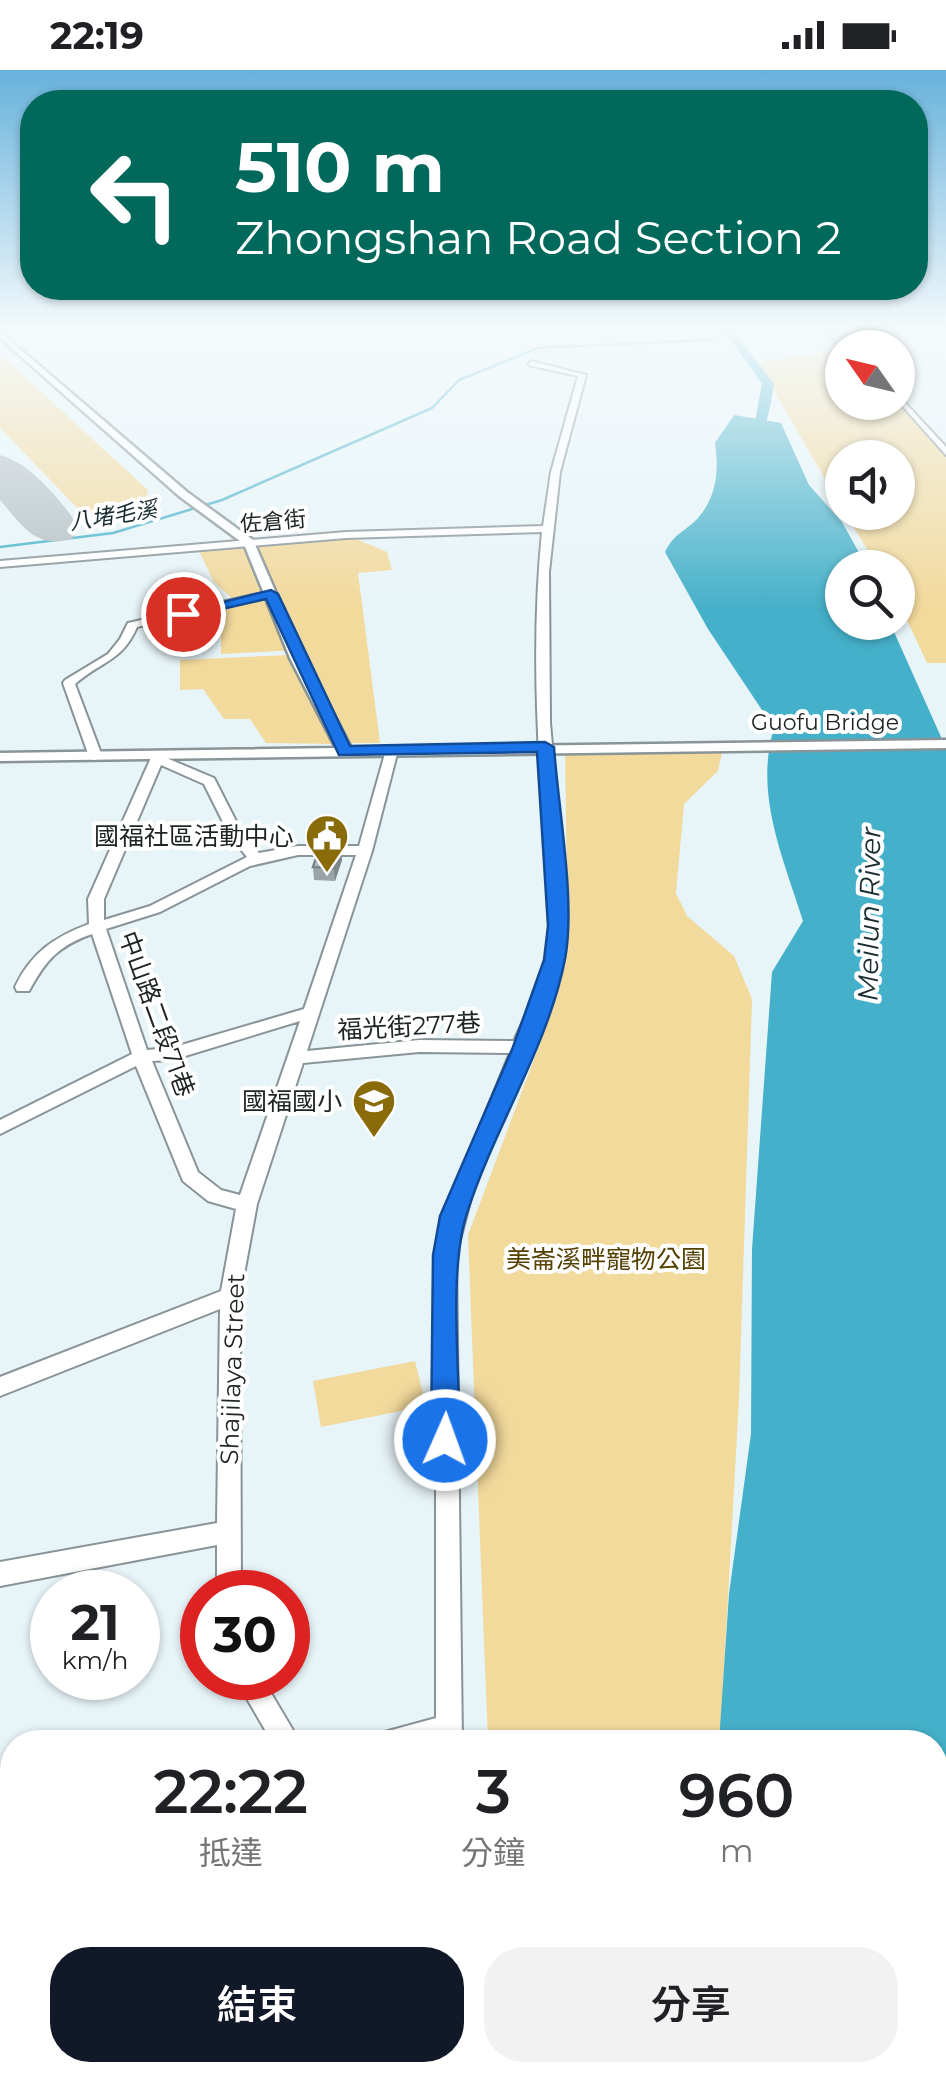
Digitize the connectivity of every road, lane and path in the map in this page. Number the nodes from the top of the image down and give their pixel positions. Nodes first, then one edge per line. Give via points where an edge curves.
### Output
1 (101, 421) edge
2 (566, 421) edge
3 (919, 421) edge
4 (946, 452) edge
5 (550, 529) junction
6 (249, 542) junction
7 (0, 564) edge
8 (271, 594) junction
9 (946, 744) edge
10 (545, 747) junction
11 (392, 750) junction
12 (344, 751) junction
13 (95, 756) junction
14 (158, 756) junction
15 (0, 757) edge
16 (365, 851) junction
17 (255, 858) junction
18 (97, 925) junction
19 (23, 988) dead end
20 (312, 1012) junction
21 (524, 1047) junction
22 (141, 1056) junction
23 (297, 1058) junction
24 (0, 1128) edge
25 (248, 1204) junction
26 (230, 1296) junction
27 (0, 1387) edge
28 (228, 1532) junction
29 (229, 1570) edge
30 (0, 1574) edge
31 (261, 1700) edge
32 (280, 1730) edge
33 (448, 1730) edge

1 - 6 street
2 - 5 street
3 - 4 street
5 - 6 street, 佐倉街
5 - 10 street via 541,580
6 - 7 street, 佐倉街
6 - 8 street
8 - 12 street
8 - 13 street via 132,625 125,644 102,666 68,683
9 - 10 street, Guofu Bridge
10 - 11 street, Guofu Bridge
10 - 21 street via 558,926 555,960
11 - 12 street, Guofu Bridge
11 - 16 street, Shajilaya Street
12 - 14 street, Guofu Bridge
13 - 14 street, Guofu Bridge
13 - 15 street, Guofu Bridge
14 - 17 street via 209,781
14 - 18 street, 中山路二段71巷 via 96,899
16 - 17 street via 298,849
16 - 20 street, Shajilaya Street
17 - 18 street via 154,910
18 - 19 street via 50,950
18 - 22 street, 中山路二段71巷
20 - 22 street via 172,1054
20 - 23 street, Shajilaya Street
21 - 23 street, 福光街277巷 via 419,1046
21 - 33 street via 453,1216 446,1255
22 - 24 street
22 - 25 street, 中山路二段71巷 via 190,1176 216,1196
23 - 25 street, Shajilaya Street
25 - 26 street, Shajilaya Street
26 - 27 street
26 - 28 street, Shajilaya Street
28 - 29 street, Shajilaya Street
28 - 30 street
31 - 32 street

